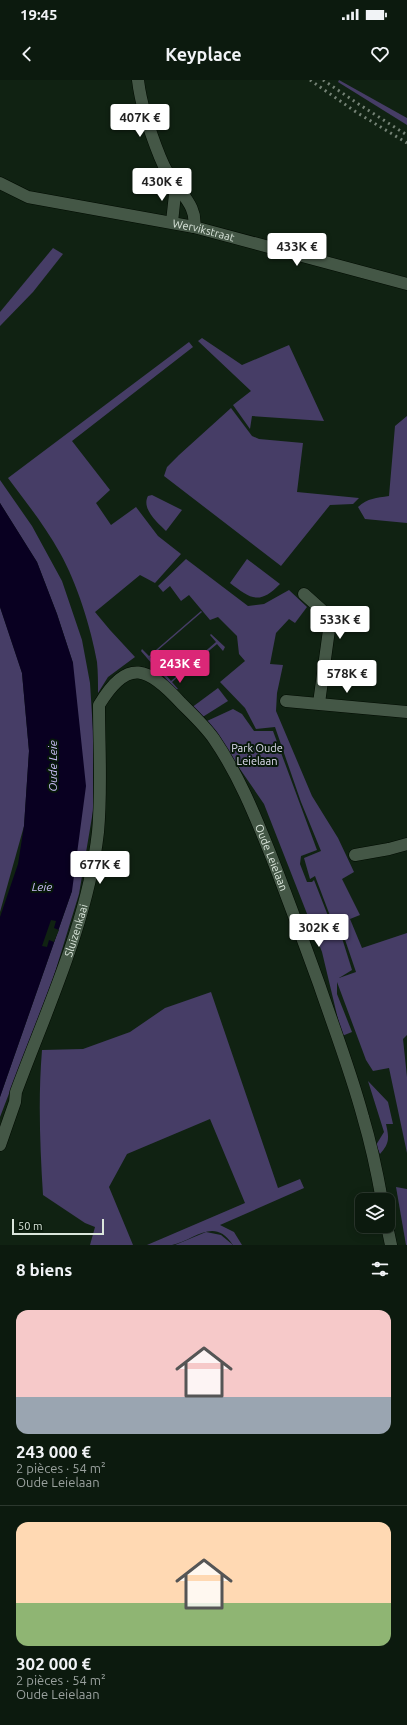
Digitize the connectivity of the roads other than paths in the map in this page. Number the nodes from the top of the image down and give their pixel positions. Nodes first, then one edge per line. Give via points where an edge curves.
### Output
1 (138, 80) edge
2 (0, 183) edge
3 (176, 185) junction
4 (172, 222) junction
5 (194, 227) junction
6 (407, 284) edge
7 (304, 594) dead end
8 (286, 701) dead end
9 (319, 703) junction
10 (99, 705) joint
11 (407, 712) edge
12 (407, 844) edge
13 (355, 856) dead end
14 (0, 1145) edge
15 (380, 1193) edge
16 (388, 1233) edge
17 (391, 1245) edge

1 - 3 street via 150,131 161,159
2 - 4 street, Wervikstraat via 28,196
3 - 4 street
3 - 5 street via 190,203 195,219
4 - 5 street, Wervikstraat
5 - 6 street, Wervikstraat
7 - 9 street via 324,612 329,630
8 - 9 street
9 - 11 street
10 - 14 street, Sluizenkaai via 98,831 85,898 63,967 16,1092
10 - 15 street, Oude Leielaan via 109,688 121,678 131,673 143,673 154,677 213,737 233,769 256,818 310,961 363,1117
12 - 13 street
16 - 17 street

